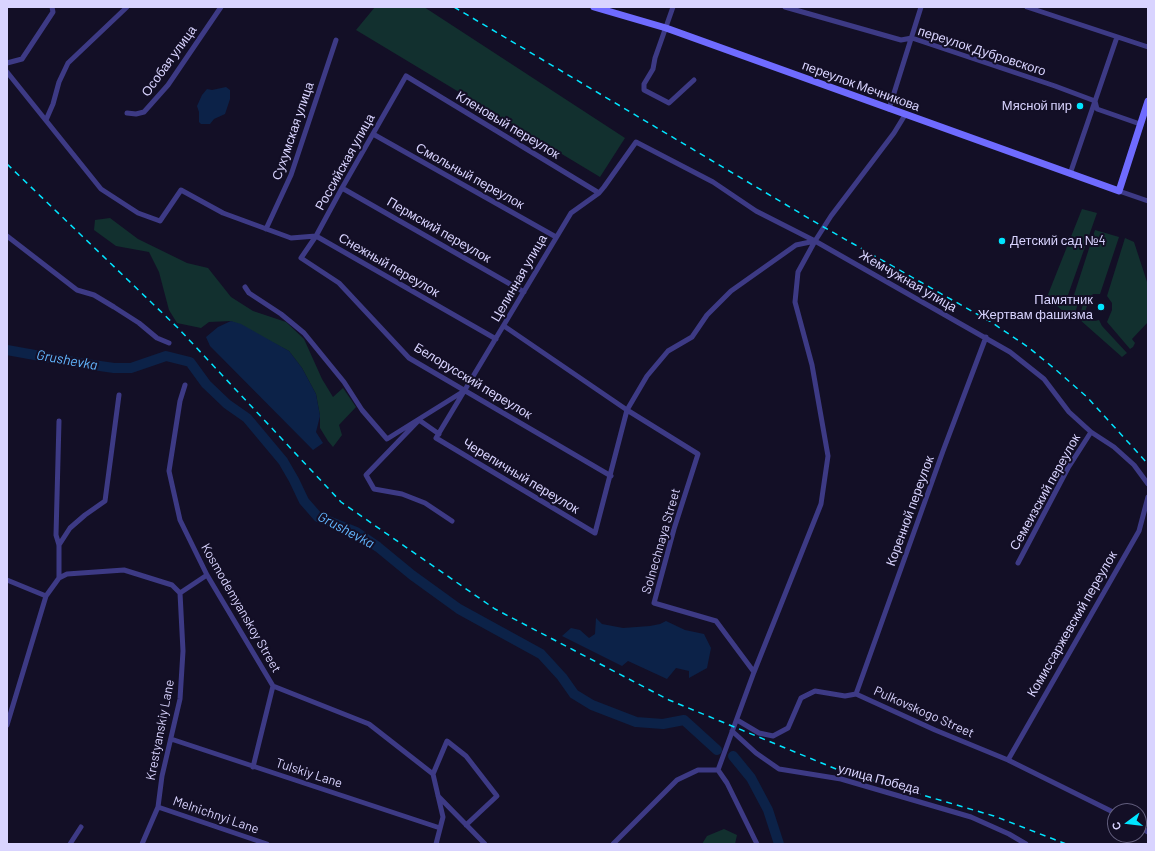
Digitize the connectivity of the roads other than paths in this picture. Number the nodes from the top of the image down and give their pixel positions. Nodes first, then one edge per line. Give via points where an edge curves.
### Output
1 (52, 7) edge
2 (127, 7) edge
3 (221, 7) edge
4 (594, 7) edge
5 (673, 7) edge
6 (785, 7) edge
7 (921, 7) edge
8 (1027, 7) edge
9 (666, 28) junction
10 (1117, 36) junction
11 (912, 38) junction
12 (336, 40) dead end
13 (1148, 47) edge
14 (7, 63) edge
15 (7, 72) edge
16 (406, 76) joint
17 (694, 80) dead end
18 (1095, 101) junction
19 (1148, 101) edge
20 (889, 109) junction
21 (127, 113) dead end
22 (905, 115) junction
23 (46, 120) junction
24 (1140, 124) junction
25 (373, 134) junction
26 (1070, 174) junction
27 (342, 188) junction
28 (1119, 191) junction
29 (599, 193) junction
30 (1148, 201) edge
31 (266, 229) junction
32 (7, 236) edge
33 (316, 236) junction
34 (556, 237) junction
35 (815, 241) junction
36 (301, 258) joint
37 (245, 287) dead end
38 (524, 292) junction
39 (504, 326) junction
40 (986, 337) junction
41 (496, 339) junction
42 (169, 343) dead end
43 (185, 385) dead end
44 (465, 391) junction
45 (119, 395) dead end
46 (627, 410) junction
47 (419, 420) junction
48 (59, 421) dead end
49 (1091, 432) junction
50 (438, 436) junction
51 (611, 476) junction
52 (1148, 484) edge
53 (1148, 497) edge
54 (452, 521) dead end
55 (59, 545) junction
56 (1018, 563) dead end
57 (207, 575) junction
58 (59, 578) junction
59 (7, 580) edge
60 (180, 593) junction
61 (46, 596) junction
62 (754, 672) junction
63 (273, 686) junction
64 (856, 694) junction
65 (737, 720) junction
66 (7, 725) edge
67 (732, 731) junction
68 (171, 739) junction
69 (1008, 760) junction
70 (253, 767) junction
71 (718, 770) junction
72 (433, 774) junction
73 (438, 795) junction
74 (158, 807) junction
75 (1107, 809) edge
76 (466, 825) junction
77 (81, 826) dead end
78 (440, 828) junction
79 (70, 844) edge
80 (142, 844) edge
81 (267, 844) edge
82 (436, 844) edge
83 (485, 844) edge
84 (613, 844) edge
85 (757, 844) edge
86 (1026, 844) edge

1 - 14 street via 53,12 22,59
2 - 23 street via 68,64
3 - 21 street, Особая улица via 168,85 144,112
4 - 9 street, переулок Мечникова
5 - 9 street
6 - 11 street, переулок Дубровского via 901,40
7 - 11 street
8 - 10 street
9 - 17 street via 653,69 644,84 644,90 669,104
9 - 20 street, переулок Мечникова
10 - 13 street
10 - 18 street
11 - 18 street, переулок Дубровского
11 - 20 street
12 - 31 street, Сухумская улица via 291,175
15 - 23 street
16 - 25 street, Российская улица
16 - 29 street, Кленовый переулок
18 - 24 street, переулок Дубровского via 1097,109
18 - 26 street
19 - 24 street
20 - 22 street, переулок Мечникова
22 - 26 street, переулок Мечникова
22 - 35 street
23 - 31 street via 101,189 138,213 160,221 181,190 223,213
24 - 28 street
25 - 27 street, Российская улица
25 - 34 street, Смольный переулок
26 - 28 street, переулок Мечникова
27 - 33 street, Российская улица
27 - 38 street, Пермский переулок
28 - 30 street
29 - 34 street, Целинная улица via 571,213
29 - 35 street, Целинная улица via 636,142 713,182 756,211
31 - 33 street via 291,238
32 - 42 street via 77,290 94,295 157,338
33 - 36 street, Российская улица
33 - 41 street, Снежный переулок
34 - 38 street, Целинная улица
35 - 40 street, Жемчужная улица
35 - 46 street via 796,245 731,291 707,315 692,337 668,351 647,376
35 - 62 street via 798,272 795,302 812,366 828,456 821,504
36 - 44 street, Белорусский переулок via 339,283 409,358
37 - 47 street via 249,293 304,333 387,439
38 - 39 street, Целинная улица
39 - 41 street, Целинная улица
39 - 46 street
40 - 49 street, Жемчужная улица via 1044,379 1069,412
40 - 64 street, Коренной переулок
41 - 44 street, Целинная улица
43 - 57 street, Kosmodemyanskoy Street via 169,471 180,520
44 - 47 street
44 - 50 street, Целинная улица
44 - 51 street, Белорусский переулок
45 - 55 street via 105,501 70,528
46 - 51 street
46 - 62 street, Solnechnaya Street via 698,454 654,603 716,620
47 - 50 street, Черепичный переулок
47 - 54 street via 366,475 374,489 402,494 425,503
48 - 55 street via 56,535
49 - 52 street, Жемчужная улица via 1114,447 1134,465
49 - 56 street, Семеизский переулок via 1068,468
50 - 51 street, Черепичный переулок via 595,533
53 - 69 street, Комиссаржевский переулок via 1139,531
55 - 58 street
57 - 60 street
57 - 63 street, Kosmodemyanskoy Street
58 - 60 street via 67,574 124,570 172,585
58 - 61 street
59 - 61 street
60 - 68 street, Krestyanskiy Lane via 183,651 180,699
61 - 66 street
62 - 65 street
63 - 70 street
63 - 72 street, Kosmodemyanskoy Street via 369,724
64 - 65 street, Pulkovskogo Street via 845,696 815,691 801,698 788,728 773,736 759,733
64 - 69 street, Pulkovskogo Street
65 - 67 street
67 - 71 street
67 - 86 street, улица Победа via 756,753 780,768 841,779 971,817
68 - 70 street, Tulskiy Lane
68 - 74 street, Krestyanskiy Lane
69 - 75 street, Pulkovskogo Street
70 - 78 street, Tulskiy Lane
71 - 84 street via 698,770 677,780
71 - 85 street
72 - 73 street
72 - 76 street via 447,741 466,756 497,796
73 - 76 street
73 - 78 street via 443,818
74 - 80 street, Krestyanskiy Lane
74 - 81 street, Melnichnyi Lane
76 - 83 street
77 - 79 street
78 - 82 street

